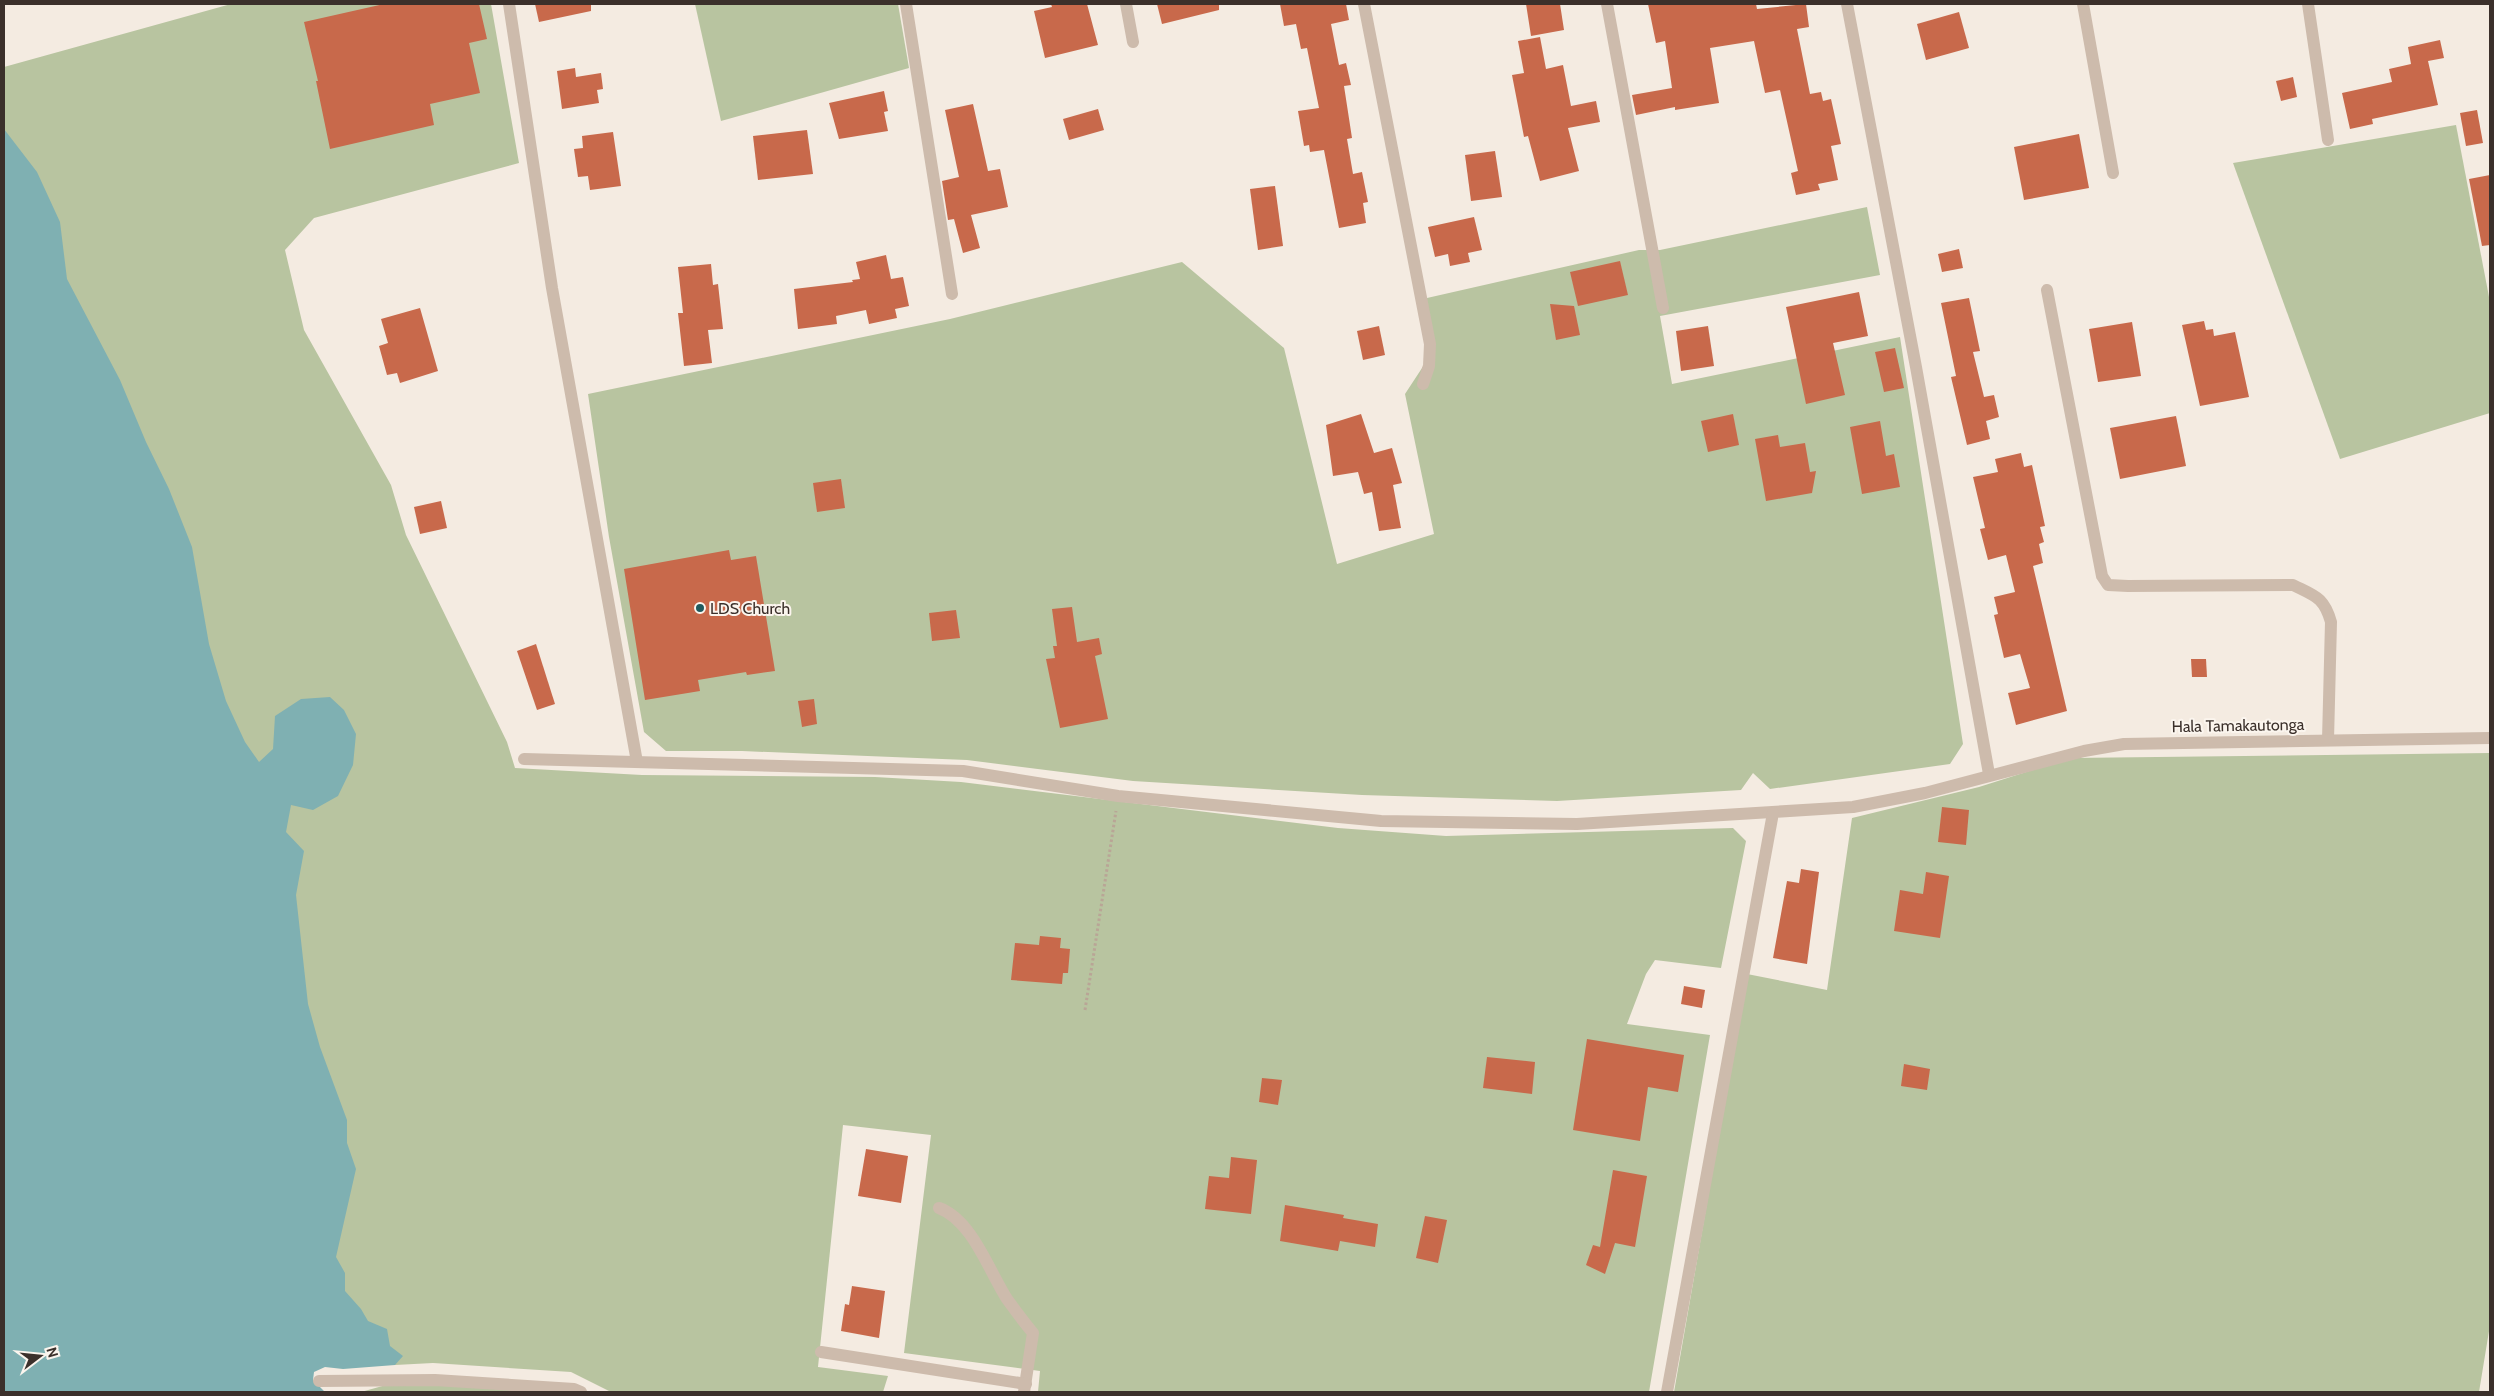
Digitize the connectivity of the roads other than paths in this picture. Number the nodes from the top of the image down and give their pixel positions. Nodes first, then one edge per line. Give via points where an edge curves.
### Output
1 (510, 4) edge
2 (906, 4) edge
3 (1126, 4) edge
4 (1364, 4) edge
5 (1607, 4) edge
6 (1847, 4) edge
7 (2083, 4) edge
8 (2308, 4) edge
9 (1133, 42) dead end
10 (2328, 140) dead end
11 (2113, 173) dead end
12 (2047, 290) dead end
13 (952, 294) dead end
14 (1663, 308) dead end
15 (1423, 384) dead end
16 (2490, 738) edge
17 (2328, 740) junction
18 (524, 759) dead end
19 (637, 762) junction
20 (1989, 774) junction
21 (1772, 813) junction
22 (939, 1208) dead end
23 (821, 1352) dead end
24 (319, 1381) dead end
25 (1025, 1388) edge
26 (581, 1392) edge
27 (1667, 1392) edge

1 - 19 street via 552,288
2 - 13 street
3 - 9 street
4 - 15 street via 1430,344 1429,366
5 - 14 street
6 - 20 street
7 - 11 street
8 - 10 street
12 - 17 street via 2102,576 2108,585 2128,586 2293,585 2315,596 2326,606 2330,622
16 - 17 street, Hala Tamakautonga
17 - 20 street, Hala Tamakautonga via 2124,744
18 - 19 street, Hala Tamakautonga
19 - 21 street, Hala Tamakautonga via 963,771 1118,796 1381,821 1577,824
20 - 21 street, Hala Tamakautonga via 1926,793 1853,807
21 - 27 street
22 - 25 street via 950,1212 978,1246 1007,1298 1033,1333
23 - 25 street
24 - 26 street via 435,1380

